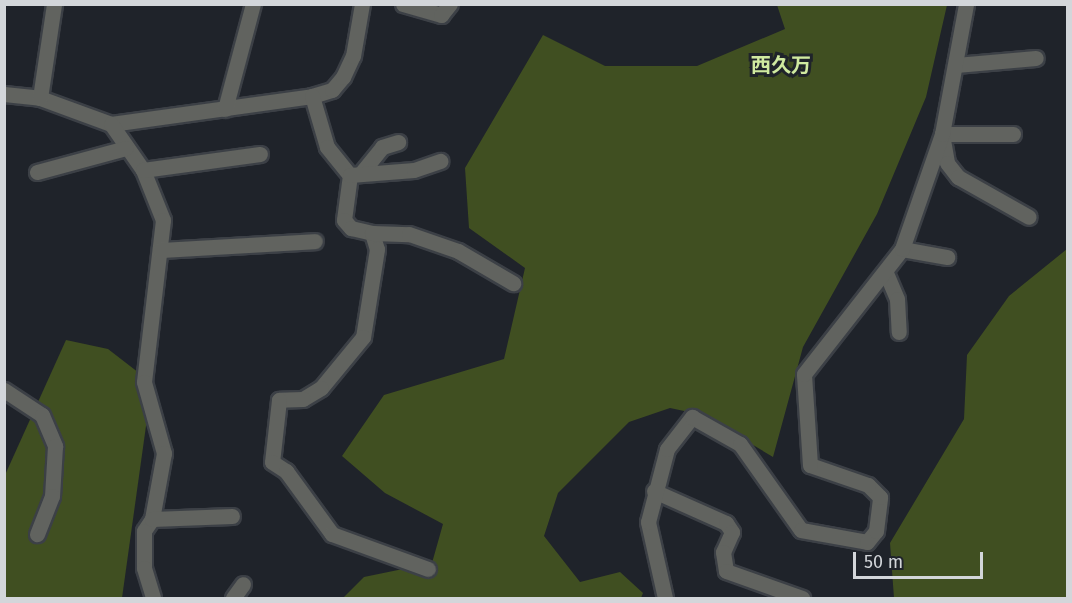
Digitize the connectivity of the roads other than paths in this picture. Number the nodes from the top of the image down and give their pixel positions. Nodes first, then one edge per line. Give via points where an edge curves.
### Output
1 (54, 4) edge
2 (253, 4) edge
3 (362, 4) edge
4 (403, 4) edge
5 (450, 4) edge
6 (966, 4) edge
7 (1036, 58) dead end
8 (956, 65) junction
9 (4, 94) edge
10 (312, 96) junction
11 (40, 98) junction
12 (225, 109) junction
13 (111, 124) junction
14 (942, 134) junction
15 (1013, 134) dead end
16 (398, 142) dead end
17 (126, 148) junction
18 (260, 154) dead end
19 (440, 161) dead end
20 (143, 170) junction
21 (36, 172) dead end
22 (356, 173) junction
23 (1029, 217) dead end
24 (372, 233) junction
25 (315, 241) dead end
26 (902, 249) junction
27 (160, 250) junction
28 (947, 257) dead end
29 (886, 273) junction
30 (513, 283) dead end
31 (899, 332) dead end
32 (4, 390) edge
33 (654, 492) junction
34 (232, 516) dead end
35 (152, 519) junction
36 (37, 534) dead end
37 (428, 569) dead end
38 (243, 584) dead end
39 (153, 598) edge
40 (233, 598) edge
41 (665, 598) edge
42 (802, 598) edge

1 - 11 street
2 - 12 street
3 - 10 street via 353,56 343,77 332,90
4 - 5 street via 441,15
6 - 8 street
7 - 8 street
8 - 14 street
9 - 11 street
10 - 12 street
10 - 22 street via 327,147
11 - 13 street
12 - 13 street
13 - 17 street
14 - 15 street
14 - 23 street via 947,163 958,177
14 - 26 street
16 - 22 street via 382,147
17 - 20 street
17 - 21 street
18 - 20 street
19 - 22 street via 414,170
20 - 27 street via 163,220
22 - 24 street via 344,220 351,228
24 - 30 street via 409,234 458,251
24 - 37 street via 377,249 363,337 321,388 303,399 279,400 272,462 286,471 332,534
25 - 27 street
26 - 28 street
26 - 29 street
27 - 35 street via 144,382 164,453
29 - 31 street via 897,299
29 - 33 street via 804,374 810,465 868,485 880,497 876,531 867,542 801,530 740,444 692,417 667,449
32 - 36 street via 42,415 55,446 52,496
33 - 41 street via 648,522
33 - 42 street via 726,523 732,532 723,552 726,571
34 - 35 street
35 - 39 street via 144,531 144,568
38 - 40 street

